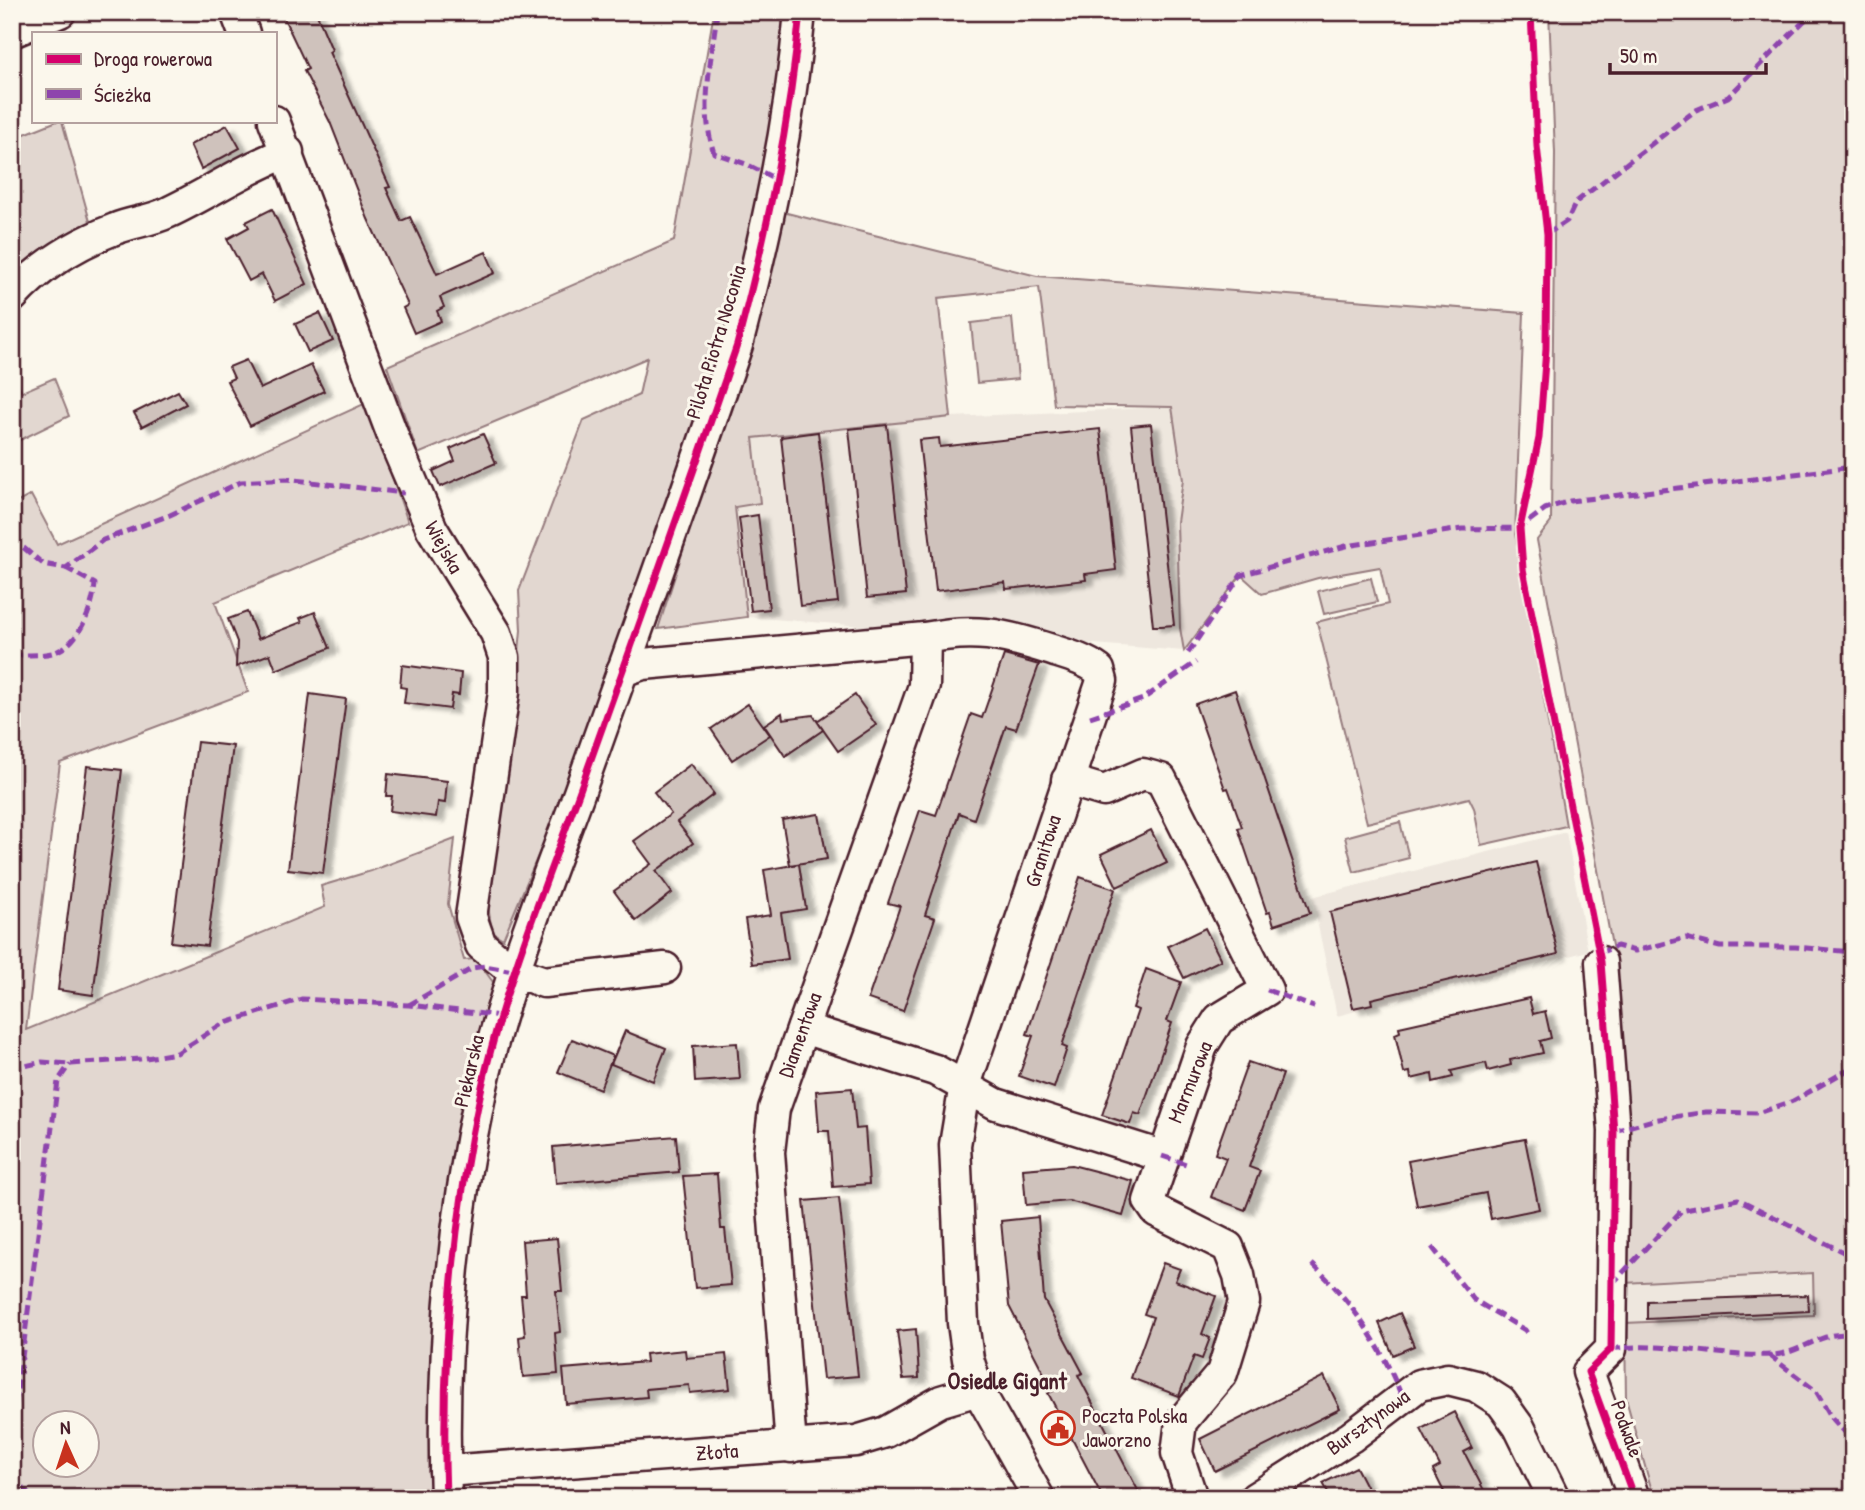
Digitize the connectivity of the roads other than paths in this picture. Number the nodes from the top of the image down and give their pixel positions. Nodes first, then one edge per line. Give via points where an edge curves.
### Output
1 (60, 12) edge
2 (236, 12) edge
3 (800, 12) edge
4 (12, 32) edge
5 (244, 32) edge
6 (274, 122) edge
7 (288, 152) junction
8 (12, 297) edge
9 (925, 638) junction
10 (622, 671) junction
11 (1067, 780) junction
12 (1601, 962) dead end
13 (665, 968) dead end
14 (513, 971) junction
15 (803, 1028) junction
16 (965, 1085) junction
17 (1161, 1156) junction
18 (978, 1390) junction
19 (791, 1447) junction
20 (445, 1485) edge
21 (1039, 1498) edge
22 (1192, 1498) edge
23 (1255, 1498) edge
24 (1554, 1498) edge
25 (1634, 1498) edge

1 - 4 street
2 - 5 street
3 - 10 street, Pilota Piotra Noconia via 790,107 737,345
6 - 7 street, Wiejska
7 - 8 street via 169,212 117,228 70,251 45,265
7 - 14 street, Wiejska via 432,529 496,633 504,657 504,692 471,918 481,946
9 - 10 street, Granitowa via 643,664
9 - 11 street, Granitowa via 952,633 1001,634 1087,661 1099,670 1102,681
9 - 15 street, Diamentowa via 924,686
10 - 14 street, Piekarska
11 - 16 street, Granitowa
11 - 17 street, Marmurowa via 1104,791 1143,774 1161,779 1267,990 1219,1019 1202,1046
12 - 25 street, Podwale via 1614,1131 1611,1349 1588,1372
13 - 14 street, Wiejska via 544,982
14 - 20 street, Piekarska via 481,1090 458,1227 446,1375
15 - 16 street via 935,1070
15 - 19 street, Diamentowa via 774,1110 769,1152
16 - 17 street via 996,1104
16 - 18 street, Granitowa via 955,1144 963,1323
17 - 22 street via 1149,1200 1156,1211 1228,1247 1240,1275 1244,1302 1222,1373 1181,1422 1177,1453
18 - 19 street, Złota via 941,1401 886,1432 856,1441
18 - 21 street, Granitowa
19 - 20 street, Złota
23 - 24 street, Bursztynowa via 1351,1437 1419,1385 1448,1379 1476,1386 1501,1402 1519,1427

